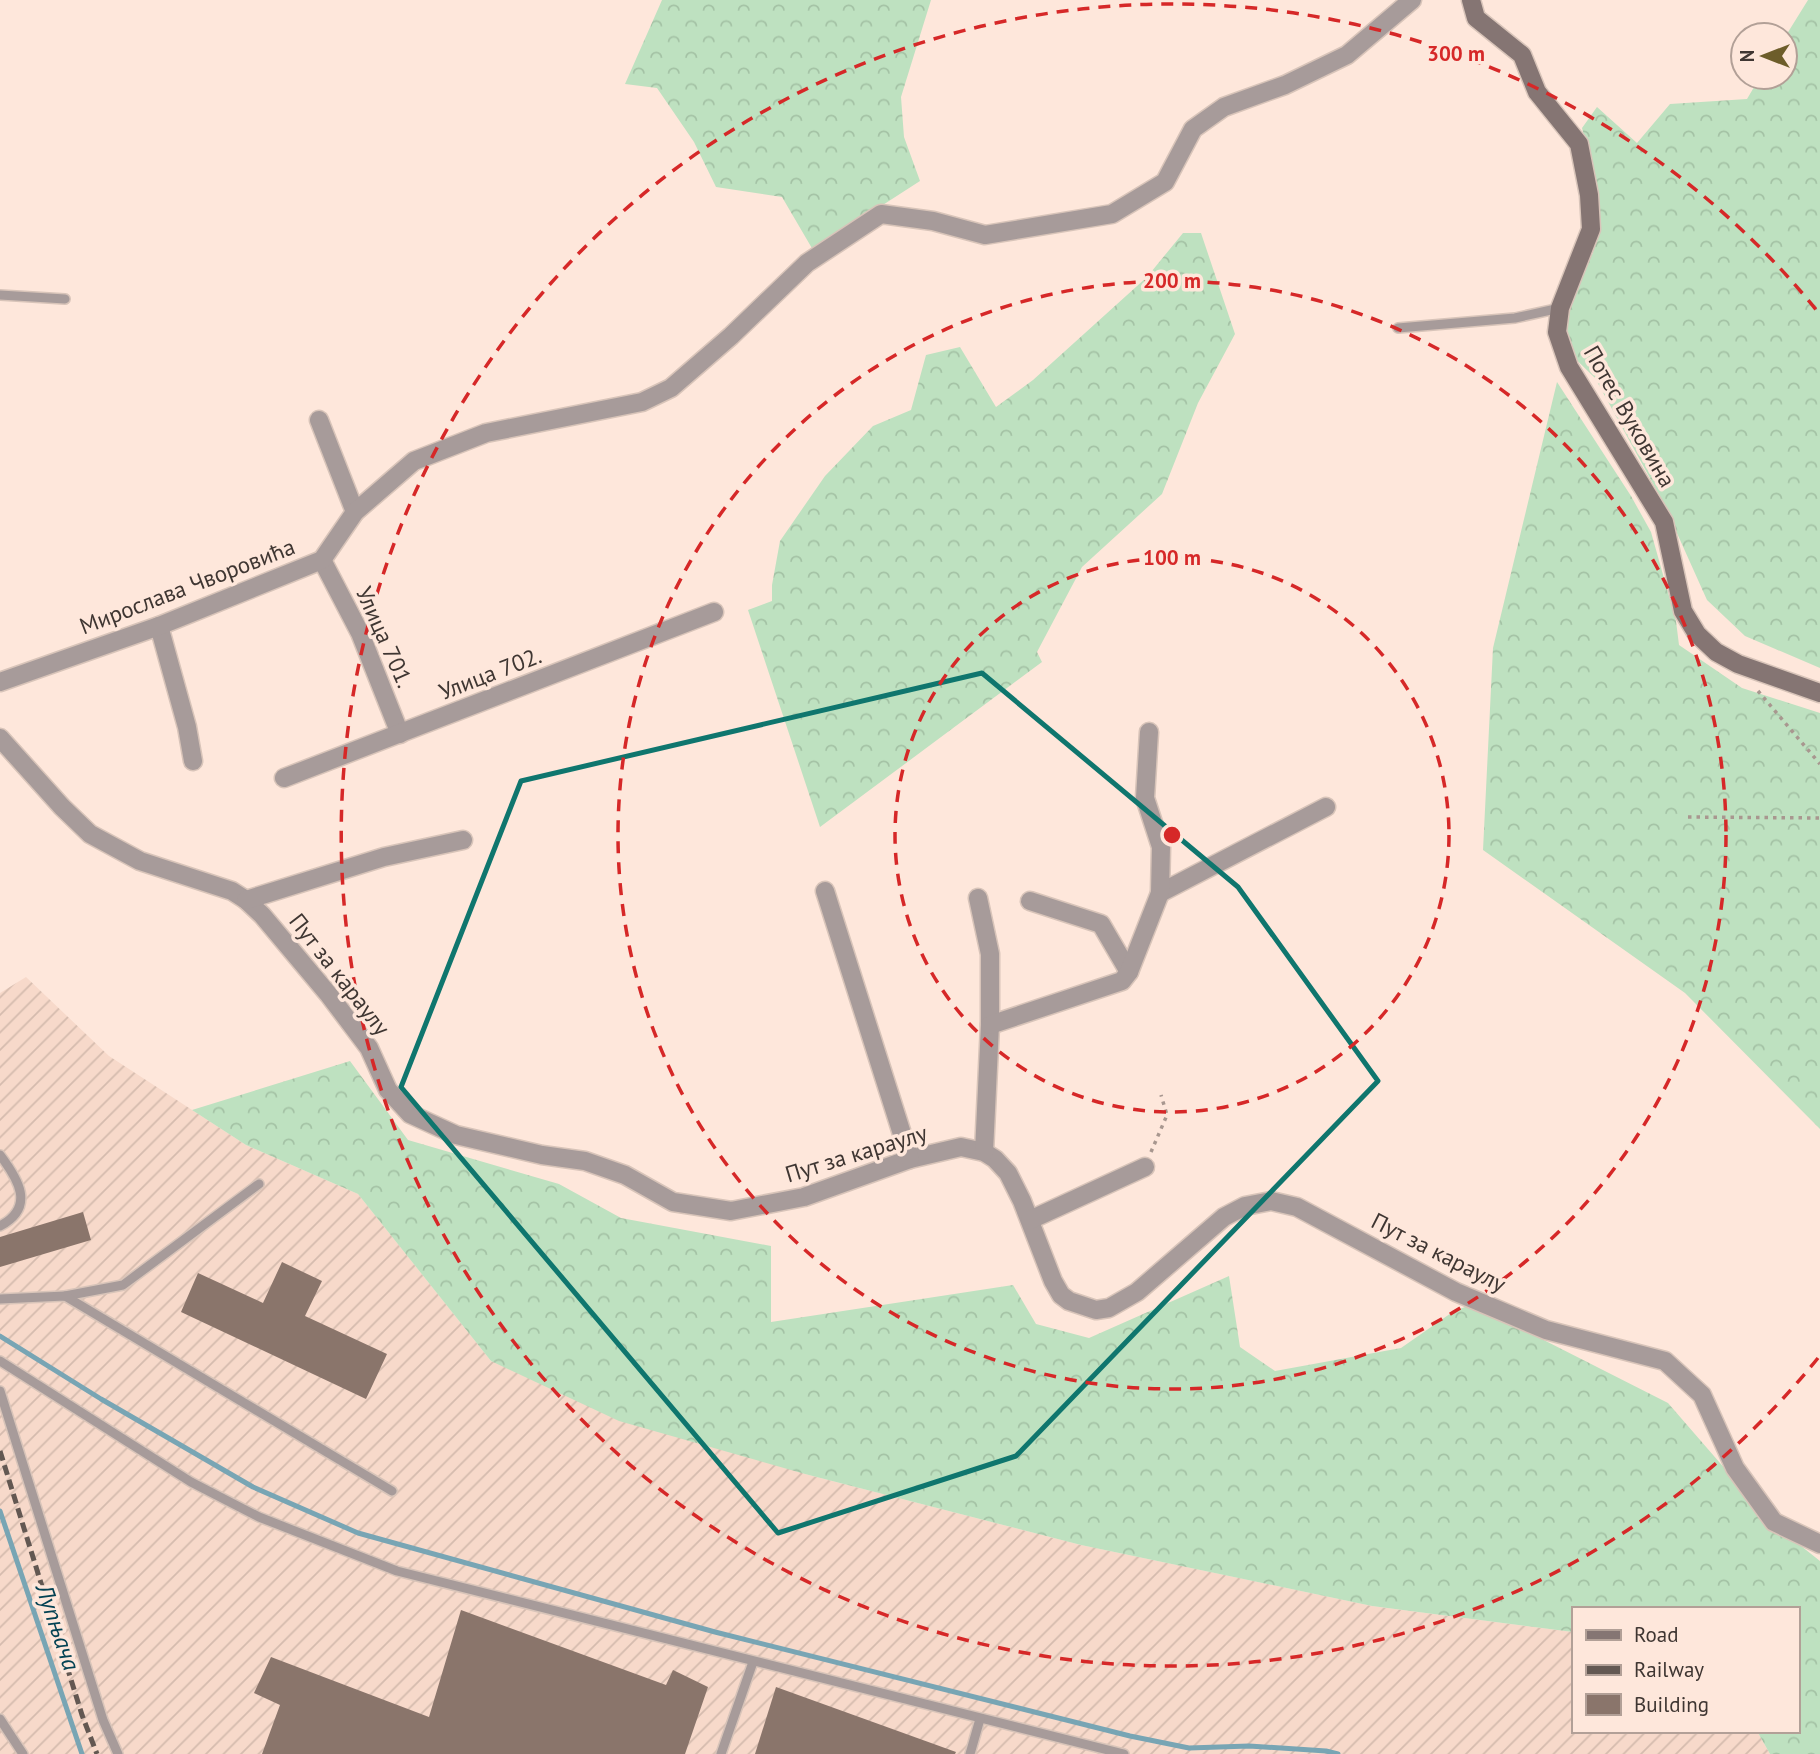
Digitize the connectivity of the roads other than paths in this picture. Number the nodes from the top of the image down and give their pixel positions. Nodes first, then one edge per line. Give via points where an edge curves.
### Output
1 (1412, 0) edge
2 (1471, 0) edge
3 (0, 295) edge
4 (65, 299) dead end
5 (1560, 308) junction
6 (1398, 328) dead end
7 (319, 420) dead end
8 (355, 512) junction
9 (322, 560) junction
10 (714, 612) dead end
11 (159, 626) junction
12 (0, 682) edge
13 (1820, 693) edge
14 (1149, 732) dead end
15 (400, 734) junction
16 (0, 738) edge
17 (193, 761) dead end
18 (284, 778) dead end
19 (1326, 807) dead end
20 (463, 840) dead end
21 (825, 891) dead end
22 (1160, 893) junction
23 (978, 898) dead end
24 (246, 900) junction
25 (1030, 901) dead end
26 (1129, 972) junction
27 (990, 1025) junction
28 (984, 1152) junction
29 (0, 1155) edge
30 (910, 1159) junction
31 (1144, 1167) road end
32 (259, 1184) dead end
33 (1030, 1220) junction
34 (0, 1226) edge
35 (65, 1296) junction
36 (0, 1300) edge
37 (0, 1361) edge
38 (0, 1391) edge
39 (392, 1491) dead end
40 (1820, 1544) edge
41 (753, 1662) junction
42 (0, 1719) edge
43 (980, 1719) junction
44 (23, 1754) edge
45 (118, 1754) edge
46 (721, 1754) edge
47 (970, 1754) edge
48 (1124, 1754) edge

1 - 8 street, Мирослава Чворовића via 1347,55 1224,107 1193,129 1164,182 1112,215 985,235 881,214 807,263 671,388 642,402 486,433 426,456 414,461
2 - 5 main road, Потес Вуковина via 1476,18 1522,55 1537,92 1579,144 1591,229
3 - 4 lane
5 - 6 lane via 1515,318
5 - 13 main road, Потес Вуковина via 1557,332 1569,367 1664,522 1683,611 1698,634 1716,652 1738,664
7 - 8 street
8 - 9 street, Мирослава Чворовића
9 - 11 street, Мирослава Чворовића
9 - 15 street, Улица 701. via 360,633
10 - 15 street, Улица 702.
11 - 12 street, Мирослава Чворовића
11 - 17 street
14 - 22 street via 1145,798 1161,847
15 - 18 street, Улица 702.
16 - 24 street, Пут за караулу via 90,834 140,861 232,891
19 - 22 street
20 - 24 street via 384,857
21 - 30 street
22 - 26 street
23 - 27 street via 990,954
24 - 30 street, Пут за караулу via 369,1048 388,1090 410,1114 456,1135 585,1161 625,1175 673,1202 731,1211 804,1197
25 - 26 street via 1101,924
26 - 27 street via 1122,981
27 - 28 street
28 - 30 street, Пут за караулу via 961,1147
28 - 33 street, Пут за караулу via 1008,1173
29 - 34 lane via 18,1179 22,1202
31 - 33 street
32 - 35 lane via 123,1284
33 - 40 street, Пут за караулу via 1061,1295 1096,1310 1137,1292 1224,1217 1245,1206 1271,1201 1297,1207 1456,1292 1546,1330 1665,1361 1702,1395 1735,1468 1774,1522
35 - 36 lane
35 - 39 lane
37 - 41 lane via 191,1482 259,1517 397,1571
38 - 45 lane via 103,1720
41 - 43 lane
41 - 46 lane
42 - 44 lane
43 - 47 lane
43 - 48 lane

